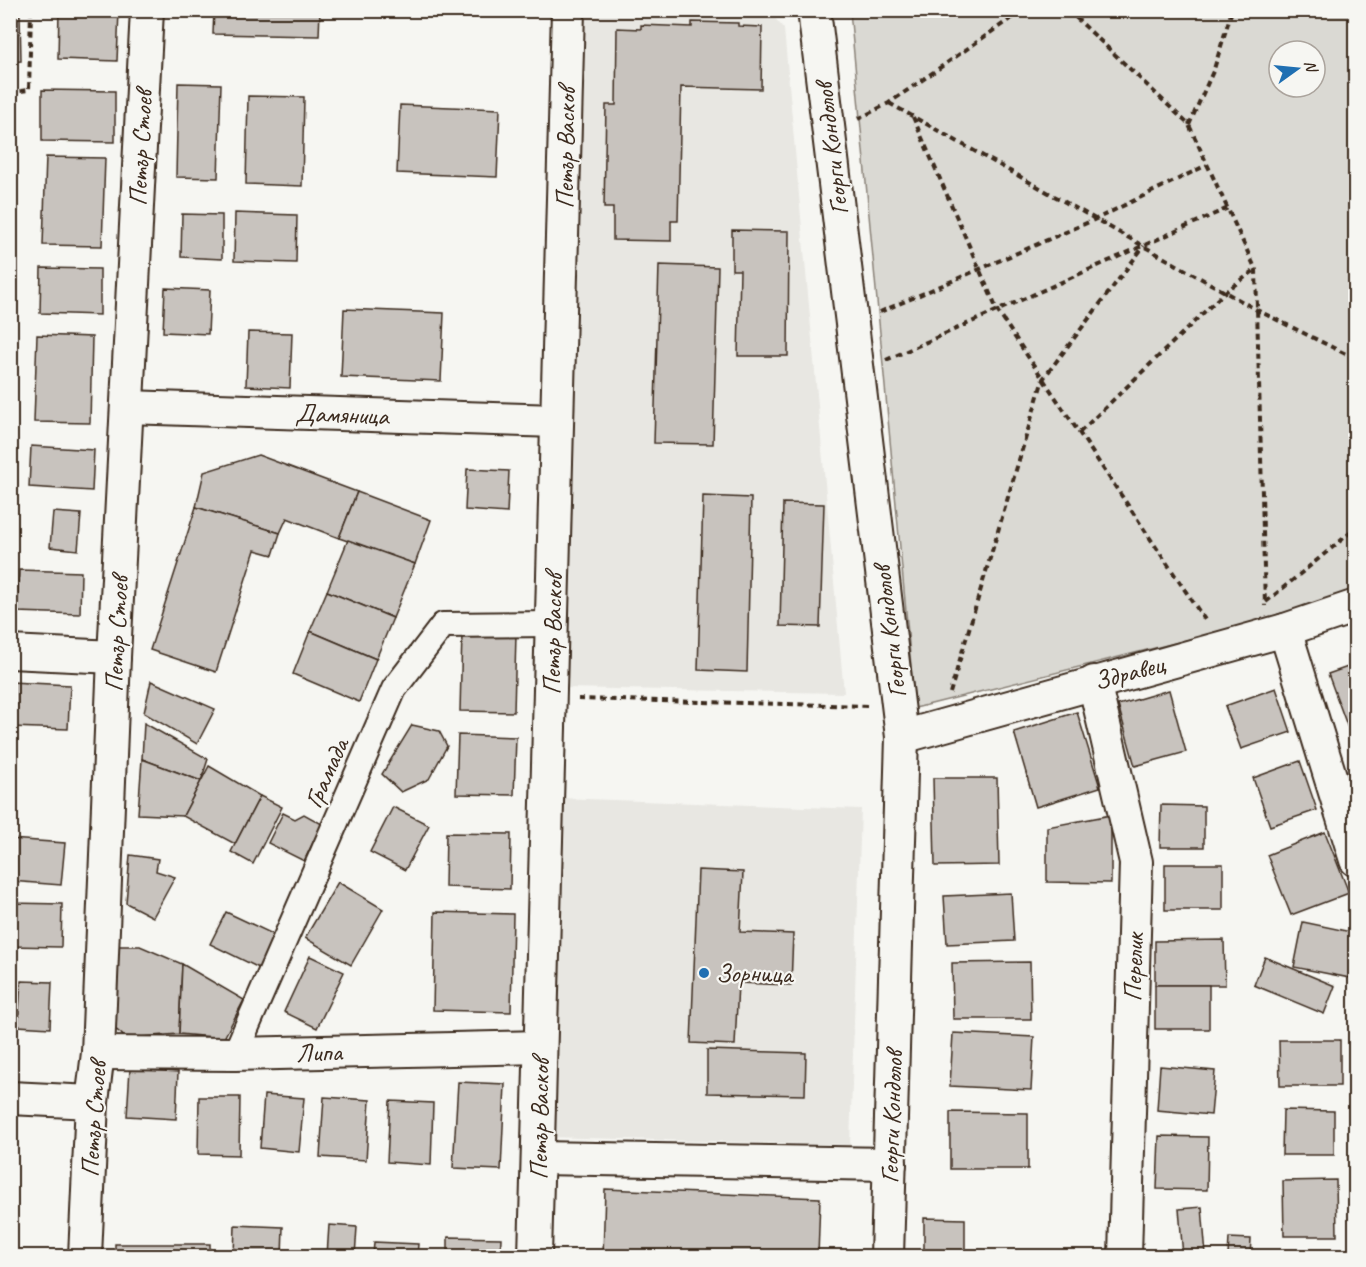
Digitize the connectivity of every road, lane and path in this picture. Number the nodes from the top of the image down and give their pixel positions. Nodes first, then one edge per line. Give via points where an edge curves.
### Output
1 (31, 10) edge
2 (147, 10) edge
3 (568, 10) edge
4 (814, 10) edge
5 (1023, 10) edge
6 (1068, 10) edge
7 (1232, 10) edge
8 (10, 92) edge
9 (889, 103) junction
10 (913, 117) junction
11 (1189, 125) junction
12 (829, 134) junction
13 (1208, 165) junction
14 (1228, 208) junction
15 (1096, 219) junction
16 (1144, 246) junction
17 (981, 270) junction
18 (1256, 270) junction
19 (1225, 292) junction
20 (1257, 310) junction
21 (998, 312) junction
22 (852, 324) junction
23 (1356, 359) edge
24 (858, 372) junction
25 (1043, 379) junction
26 (127, 407) junction
27 (557, 421) junction
28 (1080, 432) junction
29 (1356, 528) edge
30 (1265, 603) junction
31 (1356, 606) edge
32 (552, 624) junction
33 (1275, 632) junction
34 (1223, 647) junction
35 (10, 652) edge
36 (114, 657) junction
37 (1094, 682) junction
38 (550, 698) junction
39 (900, 722) junction
40 (940, 726) junction
41 (1356, 860) edge
42 (540, 1047) junction
43 (98, 1053) junction
44 (235, 1054) junction
45 (10, 1098) edge
46 (92, 1102) junction
47 (538, 1158) junction
48 (890, 1164) junction
49 (85, 1257) edge
50 (535, 1257) edge
51 (887, 1257) edge
52 (1125, 1257) edge

1 - 8 path via 29,90
2 - 26 street, Петър Стоев
3 - 27 street, Петър Васков
4 - 12 street, Георги Кондолов
5 - 9 path
6 - 11 path
7 - 11 path via 1214,69
9 - 10 path
9 - 12 path
10 - 15 path
10 - 17 path
11 - 13 path
12 - 22 street, Георги Кондолов
13 - 14 path
13 - 15 path
14 - 16 path
14 - 18 path
15 - 16 path
15 - 17 path
16 - 19 path
16 - 21 path
16 - 25 path
17 - 21 path
17 - 22 path
18 - 19 path
18 - 20 path
19 - 20 path
19 - 28 path
20 - 23 path
20 - 30 path
21 - 24 path
21 - 25 path
22 - 24 street, Георги Кондолов
24 - 39 street, Георги Кондолов
25 - 28 path
25 - 40 path
26 - 27 street, Дамяница
26 - 36 street, Петър Стоев
27 - 32 street, Петър Васков
28 - 34 path
29 - 30 path
30 - 33 path
31 - 33 street, Здравец
32 - 38 street, Петър Васков
32 - 44 street, Грамада via 442,625 394,689
33 - 34 street, Здравец
33 - 41 street
34 - 37 street, Здравец
35 - 36 street
36 - 43 street, Петър Стоев
37 - 40 street, Здравец
37 - 52 street, Перелик via 1136,862
38 - 39 path
38 - 42 street, Петър Васков
39 - 40 street, Здравец
39 - 48 street, Георги Кондолов
42 - 44 street, Липа
42 - 47 street, Петър Васков
43 - 44 street, Липа
43 - 46 street, Петър Стоев
45 - 46 street
46 - 49 street, Петър Стоев
47 - 48 street
47 - 50 street, Петър Васков
48 - 51 street, Георги Кондолов

